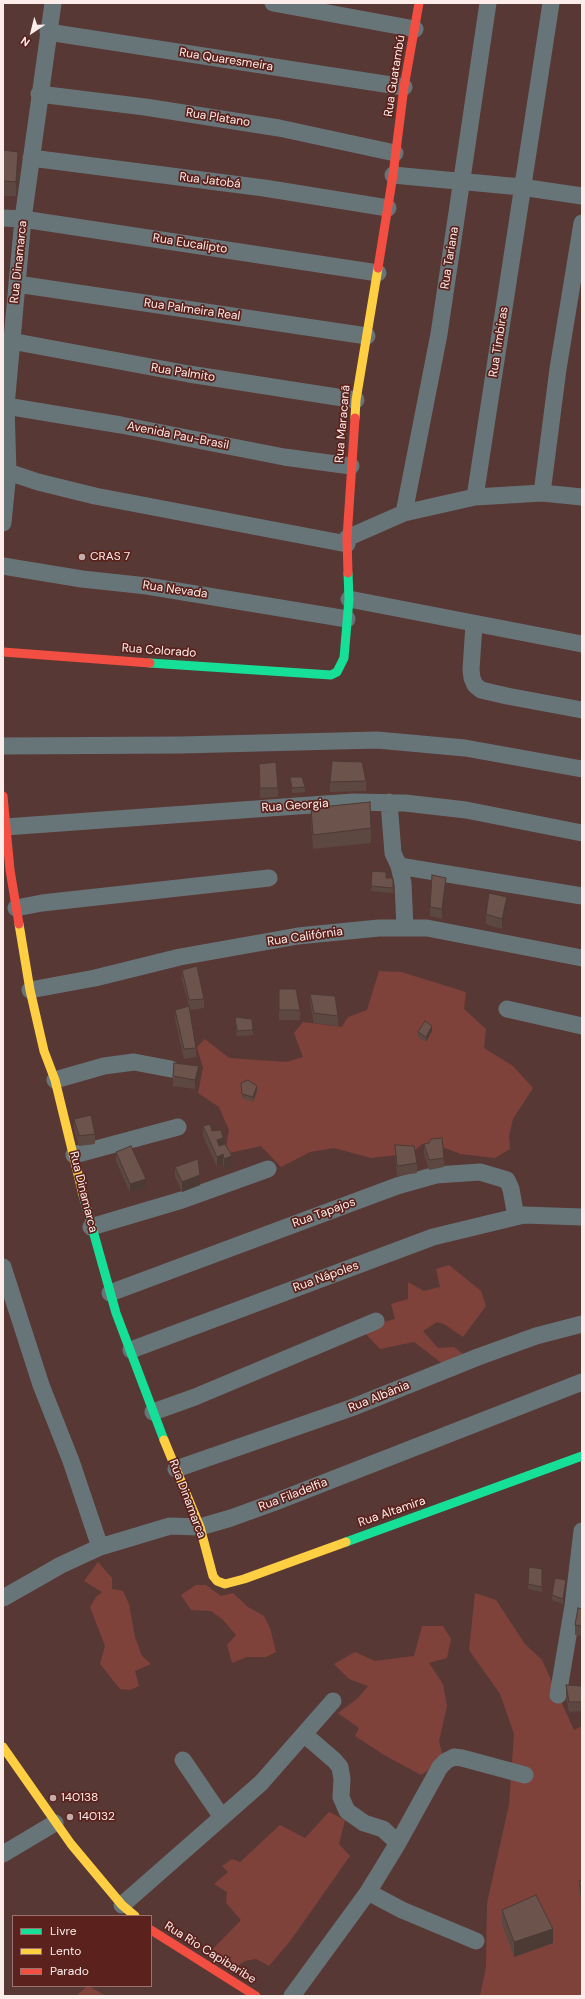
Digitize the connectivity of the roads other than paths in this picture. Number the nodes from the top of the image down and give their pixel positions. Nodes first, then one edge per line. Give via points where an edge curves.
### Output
1 (53, 3) edge
2 (273, 3) edge
3 (419, 3) edge
4 (488, 3) edge
5 (551, 3) edge
6 (415, 29) junction
7 (48, 32) junction
8 (404, 87) junction
9 (39, 94) junction
10 (394, 154) junction
11 (31, 158) junction
12 (393, 175) junction
13 (462, 181) junction
14 (521, 187) junction
15 (582, 196) edge
16 (388, 208) junction
17 (3, 218) edge
18 (23, 219) junction
19 (582, 223) edge
20 (378, 273) junction
21 (17, 284) junction
22 (367, 336) junction
23 (11, 341) junction
24 (356, 400) junction
25 (6, 406) junction
26 (6, 455) edge
27 (351, 466) junction
28 (8, 472) junction
29 (542, 493) junction
30 (475, 497) junction
31 (582, 497) edge
32 (404, 513) junction
33 (3, 523) edge
34 (347, 541) junction
35 (3, 566) edge
36 (349, 599) junction
37 (347, 619) junction
38 (474, 624) junction
39 (582, 644) edge
40 (3, 652) edge
41 (313, 675) joint
42 (582, 710) edge
43 (3, 746) edge
44 (582, 769) edge
45 (3, 796) edge
46 (388, 802) junction
47 (5, 827) junction
48 (582, 833) edge
49 (399, 866) junction
50 (269, 878) dead end
51 (582, 896) edge
52 (16, 908) junction
53 (405, 928) junction
54 (582, 958) edge
55 (30, 990) junction
56 (507, 1009) dead end
57 (582, 1026) edge
58 (171, 1069) dead end
59 (55, 1080) junction
60 (178, 1127) dead end
61 (74, 1155) junction
62 (268, 1169) dead end
63 (520, 1216) junction
64 (582, 1217) edge
65 (92, 1227) junction
66 (3, 1267) edge
67 (110, 1293) junction
68 (376, 1321) dead end
69 (582, 1324) edge
70 (131, 1350) junction
71 (582, 1382) edge
72 (153, 1412) junction
73 (582, 1456) edge
74 (176, 1469) junction
75 (200, 1527) junction
76 (582, 1531) edge
77 (100, 1547) junction
78 (213, 1576) joint
79 (3, 1598) edge
80 (558, 1695) dead end
81 (333, 1701) dead end
82 (305, 1735) junction
83 (3, 1747) edge
84 (182, 1760) dead end
85 (8, 1764) edge
86 (525, 1775) dead end
87 (221, 1816) junction
88 (55, 1823) junction
89 (398, 1843) junction
90 (3, 1854) edge
91 (368, 1892) junction
92 (122, 1905) junction
93 (134, 1915) edge
94 (152, 1931) edge
95 (476, 1941) dead end
96 (256, 1996) edge
97 (292, 1996) edge

1 - 7 street, Rua Dinamarca
2 - 6 street
3 - 6 street, Rua Guatambú
4 - 13 street, Rua Tariana
5 - 14 street, Rua Timbiras
6 - 8 street, Rua Guatambú
7 - 8 street, Rua Quaresmeira
7 - 9 street, Rua Dinamarca
8 - 10 street, Rua Guatambú
9 - 10 street, Rua Platano via 279,128
9 - 11 street, Rua Dinamarca
10 - 12 street, Rua Maracanã
11 - 16 street, Rua Jatobá via 264,188
11 - 18 street, Rua Dinamarca
12 - 13 street
12 - 16 street, Rua Maracanã
13 - 14 street
13 - 32 street, Rua Tariana via 436,350
14 - 15 street
14 - 30 street, Rua Timbiras
16 - 20 street, Rua Maracanã
17 - 18 street, Rua Eucalipto
18 - 20 street, Rua Eucalipto
18 - 21 street, Rua Dinamarca
19 - 29 street via 558,369
20 - 22 street, Rua Maracanã
21 - 22 street, Rua Palmeira Real
21 - 23 street, Rua Dinamarca
22 - 24 street, Rua Maracanã
23 - 24 street, Rua Palmito via 189,374
23 - 25 street, Rua Dinamarca
24 - 27 street, Rua Maracanã
25 - 26 street, Rua Dinamarca
25 - 27 street, Avenida Pau-Brasil via 121,425 284,457
26 - 28 street, Rua Dinamarca
27 - 34 street, Rua Maracanã
28 - 33 street, Rua Dinamarca
28 - 34 street via 95,496
29 - 30 street
29 - 31 street
30 - 32 street
32 - 34 street
34 - 36 street, Rua Maracanã
35 - 37 street, Rua Nevada via 82,579 147,586
36 - 37 street, Rua Maracanã
36 - 38 street
37 - 41 street, Rua Maracanã via 341,666 331,675
38 - 39 street
38 - 42 street via 471,670 475,685 481,690
40 - 41 street, Rua Colorado
43 - 44 street via 377,740 465,748
45 - 47 street, Rua Dinamarca
46 - 47 street, Rua Georgia via 353,802
46 - 48 street, Rua Georgia via 466,810
46 - 49 street via 390,837
47 - 52 street, Rua Dinamarca
49 - 51 street
49 - 53 street via 405,896
50 - 52 street
52 - 55 street, Rua Dinamarca
53 - 54 street, Rua Califórnia via 427,928
53 - 55 street, Rua Califórnia via 298,936
55 - 59 street, Rua Dinamarca via 44,1051
56 - 57 street
58 - 59 street via 134,1062 104,1066
59 - 61 street, Rua Dinamarca
60 - 61 street
61 - 65 street, Rua Dinamarca
62 - 65 street via 182,1200
63 - 64 street, Rua Nápoles
63 - 67 street, Rua Tapajos via 507,1180 480,1172 436,1175 398,1186
63 - 70 street, Rua Nápoles via 432,1237
65 - 67 street, Rua Dinamarca
66 - 77 street via 39,1378
67 - 70 street, Rua Dinamarca
68 - 72 street
69 - 74 street, Rua Albânia via 521,1341 351,1408
70 - 72 street, Rua Dinamarca
71 - 75 street, Rua Filadelfia via 276,1502
72 - 74 street, Rua Dinamarca
73 - 78 street, Rua Altamira via 244,1579 221,1584
74 - 75 street, Rua Dinamarca
75 - 77 street, Rua Filadelfia via 170,1526
75 - 78 street, Rua Dinamarca
76 - 80 street
77 - 79 street, Rua Filadelfia via 61,1565
81 - 82 street
82 - 87 street via 261,1783
82 - 89 street via 340,1767 340,1797 348,1811 364,1823 383,1829
83 - 85 street
84 - 87 street
85 - 88 street
86 - 89 street via 454,1757 440,1767
87 - 92 street
88 - 90 street
88 - 92 street
89 - 91 street
91 - 95 street via 402,1910
91 - 97 street
92 - 93 street
94 - 96 street, Rua Rio Capibaribe

